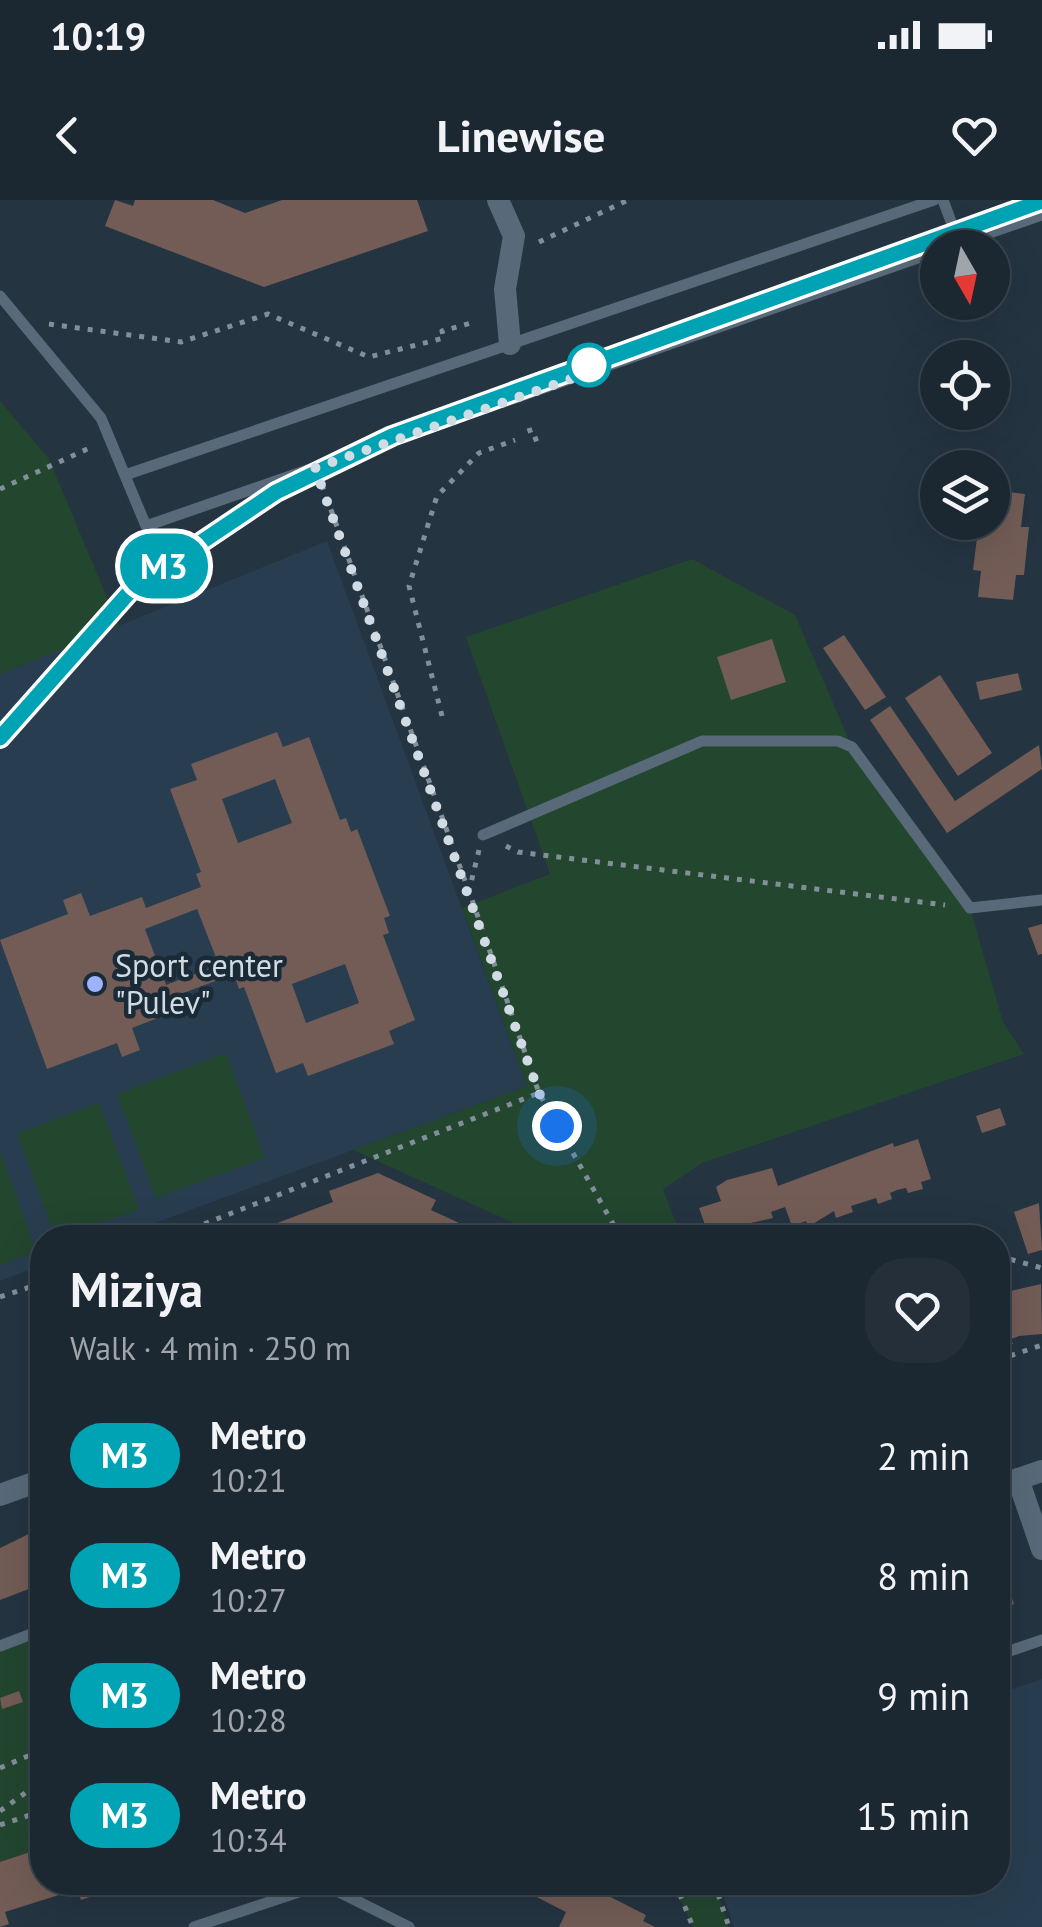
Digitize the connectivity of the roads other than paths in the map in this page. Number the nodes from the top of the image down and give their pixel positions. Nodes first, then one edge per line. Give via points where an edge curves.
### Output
1 (498, 200) edge
2 (934, 200) edge
3 (943, 200) edge
4 (1042, 215) edge
5 (949, 230) edge
6 (997, 230) edge
7 (920, 256) edge
8 (0, 296) edge
9 (510, 344) junction
10 (128, 474) junction
11 (483, 835) road end
12 (1042, 900) edge
13 (1042, 1470) edge
14 (1010, 1481) edge
15 (30, 1484) edge
16 (1010, 1486) edge
17 (0, 1495) edge
18 (1042, 1549) edge
19 (30, 1635) edge
20 (1042, 1640) edge
21 (0, 1646) edge
22 (1010, 1651) edge
23 (291, 1895) edge
24 (346, 1895) edge
25 (194, 1927) edge
26 (409, 1927) edge

1 - 9 street via 514,236 506,288
2 - 9 lane
3 - 5 lane
4 - 6 lane
7 - 10 lane via 146,526
8 - 10 lane via 90,402
9 - 10 lane
11 - 12 lane via 702,741 838,742 852,747 970,908
13 - 14 street
15 - 17 street
16 - 18 street
19 - 21 lane
20 - 22 lane
23 - 25 lane
24 - 26 lane

